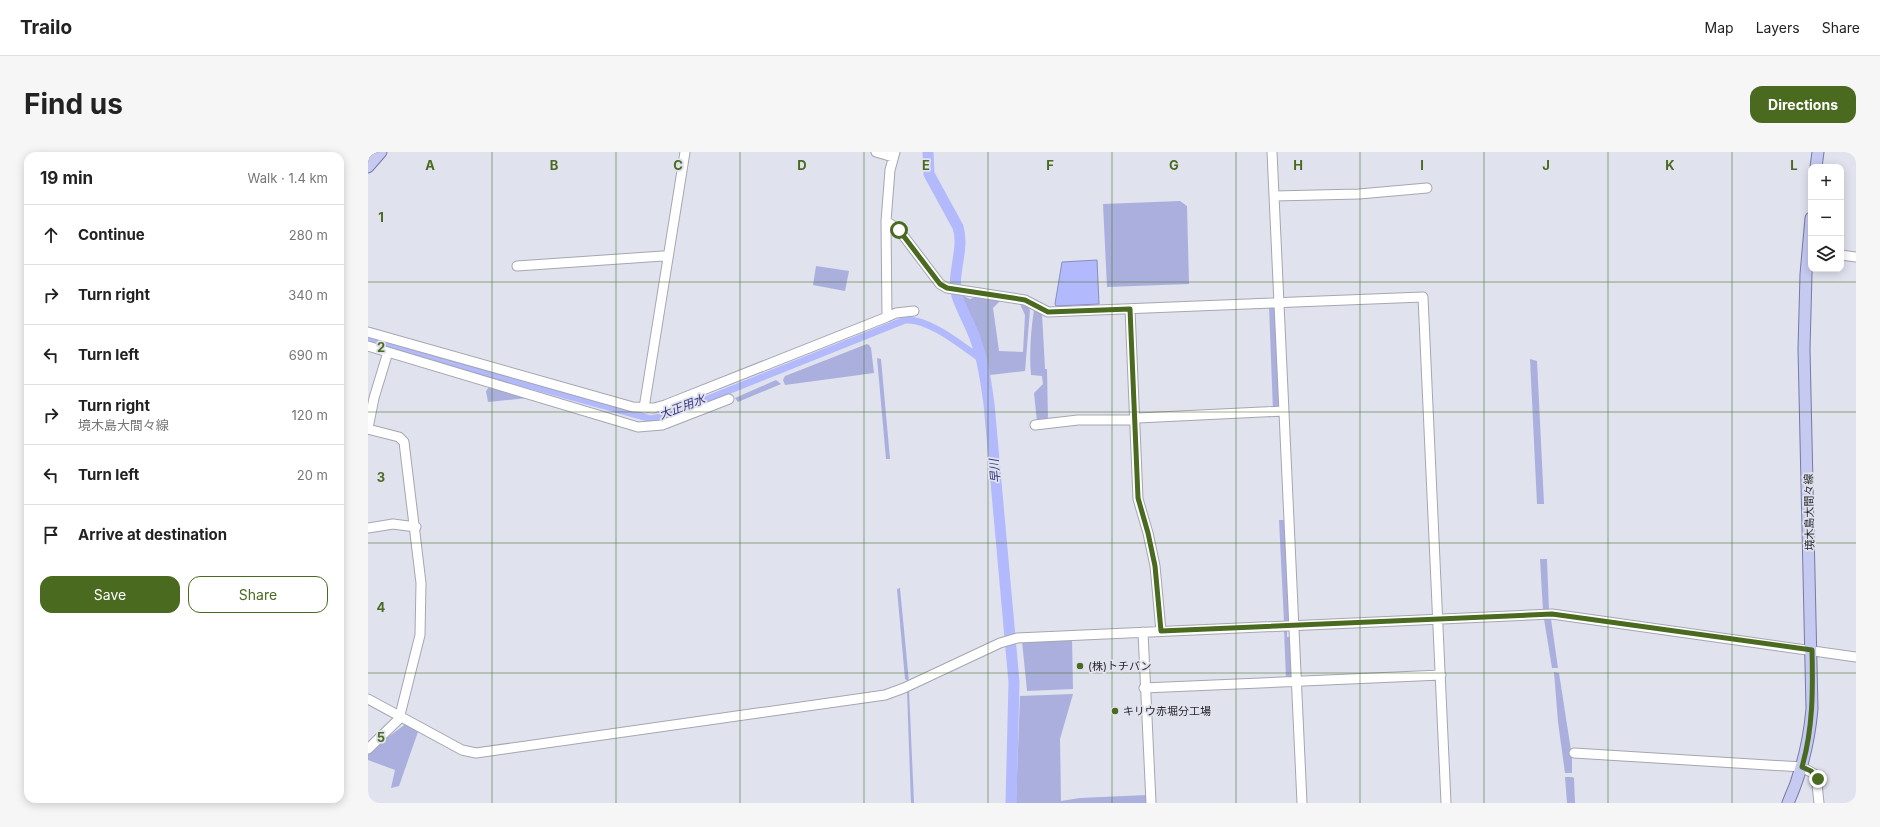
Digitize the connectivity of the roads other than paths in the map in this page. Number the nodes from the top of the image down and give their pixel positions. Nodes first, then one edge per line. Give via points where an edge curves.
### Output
1 (381, 152) edge
2 (876, 152) edge
3 (1272, 152) edge
4 (1818, 152) edge
5 (682, 153) edge
6 (894, 155) edge
7 (1816, 164) edge
8 (368, 167) edge
9 (1427, 188) dead end
10 (1274, 196) junction
11 (886, 221) junction
12 (1844, 255) edge
13 (668, 257) junction
14 (1856, 257) edge
15 (517, 266) dead end
16 (1808, 270) edge
17 (1280, 303) junction
18 (1130, 309) junction
19 (914, 311) dead end
20 (887, 317) junction
21 (368, 332) edge
22 (368, 346) edge
23 (388, 352) junction
24 (729, 399) dead end
25 (644, 408) junction
26 (1284, 412) junction
27 (1135, 418) junction
28 (1035, 425) dead end
29 (368, 429) edge
30 (416, 527) junction
31 (368, 528) edge
32 (1437, 619) junction
33 (1294, 625) junction
34 (1161, 631) junction
35 (1143, 632) junction
36 (1812, 650) junction
37 (1856, 657) edge
38 (1441, 675) junction
39 (1296, 680) junction
40 (1144, 688) junction
41 (368, 699) edge
42 (400, 716) junction
43 (368, 749) edge
44 (1574, 753) dead end
45 (1802, 767) junction
46 (1150, 803) edge
47 (1302, 803) edge
48 (1446, 803) edge
49 (1788, 803) edge
50 (1819, 803) edge

1 - 8 main road
2 - 6 street
3 - 10 street
4 - 7 main road
5 - 13 street
6 - 11 street via 890,170
9 - 10 street via 1359,194
10 - 17 street
11 - 18 street via 899,230 940,284 947,288 1025,300 1048,312
11 - 20 street
12 - 14 street
13 - 15 street
13 - 25 street
16 - 36 main road, 境木島大間々線 via 1804,349
17 - 18 street
17 - 26 street
17 - 32 street via 1423,297
18 - 27 street
19 - 20 street
20 - 25 street via 665,405
21 - 25 street
22 - 23 street
23 - 24 street via 638,427 662,425
23 - 29 street
26 - 27 street
26 - 33 street
27 - 28 street
27 - 34 street via 1138,498 1155,566
29 - 30 street via 399,437 404,442
30 - 31 street via 393,524
30 - 42 street via 422,583 420,635
32 - 33 street
32 - 36 street via 1560,614
32 - 38 street
33 - 34 street
33 - 39 street
34 - 35 street
35 - 40 street
35 - 42 street via 1017,638 1002,642 885,695 482,753 462,750
36 - 37 street
36 - 45 main road, 境木島大間々線 via 1812,709 1808,747
38 - 39 street
38 - 48 street
39 - 40 street
39 - 47 street
40 - 46 street
41 - 42 street
42 - 43 street via 393,727
44 - 45 street
45 - 49 main road, 境木島大間々線
45 - 50 street via 1816,775

